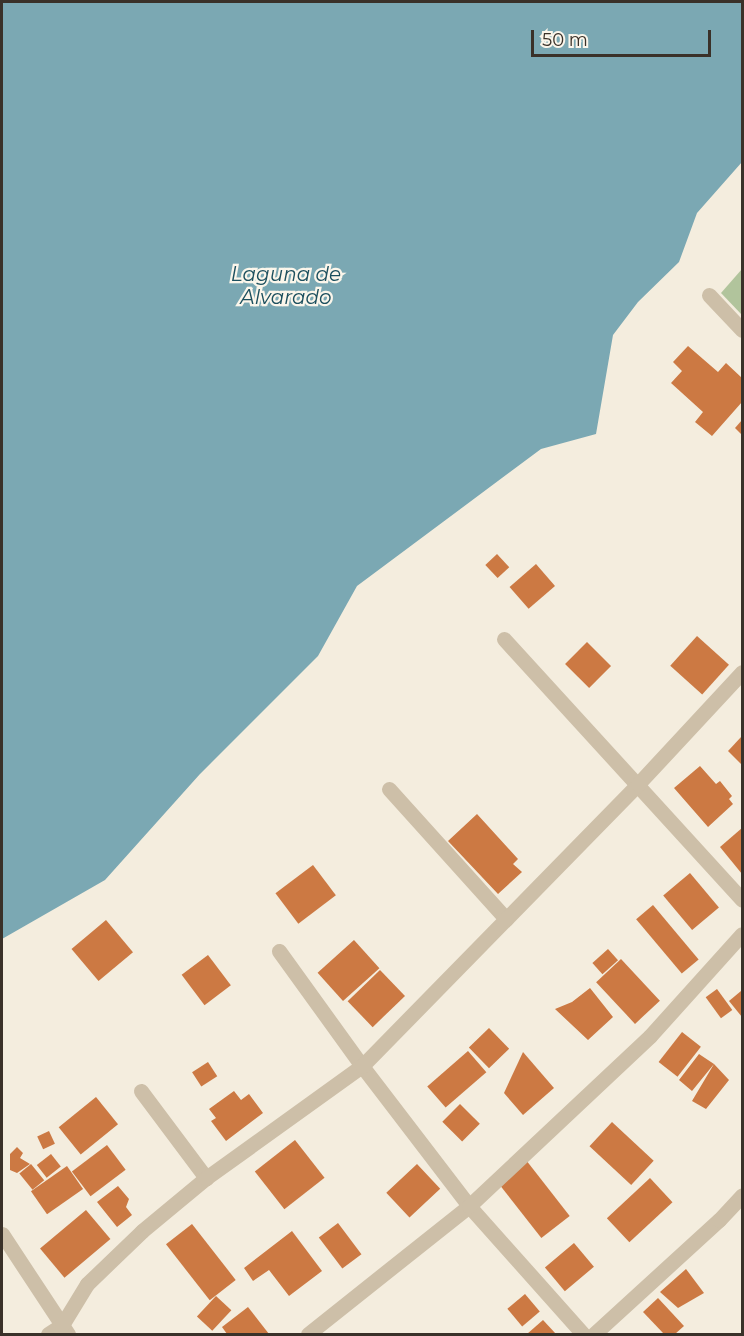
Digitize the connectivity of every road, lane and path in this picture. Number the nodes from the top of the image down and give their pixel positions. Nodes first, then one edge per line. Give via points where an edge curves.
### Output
1 (709, 295) dead end
2 (742, 330) edge
3 (504, 639) dead end
4 (742, 672) edge
5 (638, 784) junction
6 (389, 789) dead end
7 (742, 900) edge
8 (506, 919) junction
9 (742, 934) edge
10 (279, 951) dead end
11 (362, 1066) junction
12 (141, 1091) dead end
13 (206, 1178) junction
14 (742, 1195) edge
15 (470, 1206) junction
16 (2, 1234) edge
17 (65, 1330) edge
18 (48, 1335) edge
19 (308, 1335) edge
20 (584, 1335) edge
21 (594, 1335) edge

1 - 2 street
3 - 5 street
4 - 5 street
5 - 7 street
5 - 8 street
6 - 8 street
8 - 11 street
9 - 15 street via 650,1036
10 - 11 street
11 - 13 street
11 - 15 street
12 - 13 street
13 - 17 street via 87,1284
14 - 21 street
15 - 19 street
15 - 20 street
16 - 17 street
17 - 18 street

